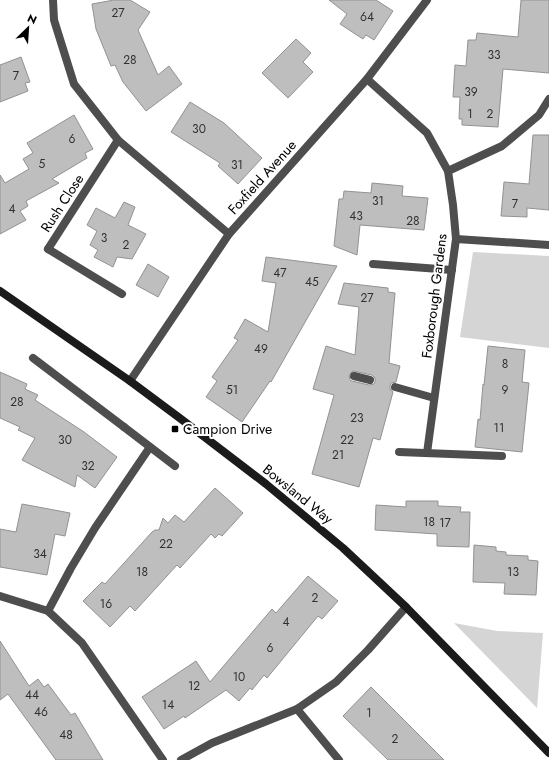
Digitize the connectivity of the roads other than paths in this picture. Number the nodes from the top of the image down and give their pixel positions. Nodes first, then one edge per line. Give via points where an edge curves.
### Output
1 (52, 0) edge
2 (427, 0) edge
3 (367, 79) junction
4 (549, 99) edge
5 (118, 140) junction
6 (448, 171) junction
7 (229, 234) junction
8 (456, 239) junction
9 (549, 245) edge
10 (373, 264) dead end
11 (452, 270) junction
12 (0, 291) edge
13 (122, 294) dead end
14 (33, 358) dead end
15 (354, 376) dead end
16 (370, 380) dead end
17 (130, 381) junction
18 (395, 387) dead end
19 (434, 398) junction
20 (150, 447) junction
21 (399, 452) dead end
22 (427, 453) junction
23 (502, 456) dead end
24 (175, 466) dead end
25 (0, 596) edge
26 (406, 607) junction
27 (48, 611) junction
28 (297, 709) junction
29 (549, 753) edge
30 (163, 760) edge
31 (181, 760) edge
32 (339, 760) edge

1 - 5 street via 54,20 74,84
2 - 3 street, Foxfield Avenue
3 - 6 street, Foxborough Gardens via 427,133
3 - 7 street, Foxfield Avenue
4 - 6 street via 538,115 502,146
5 - 7 street
5 - 13 street, Rush Close via 48,249
6 - 8 street, Foxborough Gardens
7 - 17 street, Foxfield Avenue
8 - 9 street
8 - 11 street, Foxborough Gardens
10 - 11 street
11 - 19 street, Foxborough Gardens
12 - 17 street, Bowsland Way
14 - 20 street
15 - 16 street
17 - 26 street, Bowsland Way via 266,484 343,548
18 - 19 street
19 - 22 street, Foxborough Gardens
20 - 24 street
20 - 27 street via 94,528
21 - 22 street
22 - 23 street
25 - 27 street
26 - 28 street via 336,682
26 - 29 street, Bowsland Way
27 - 30 street via 82,643
28 - 31 street via 212,743
28 - 32 street

